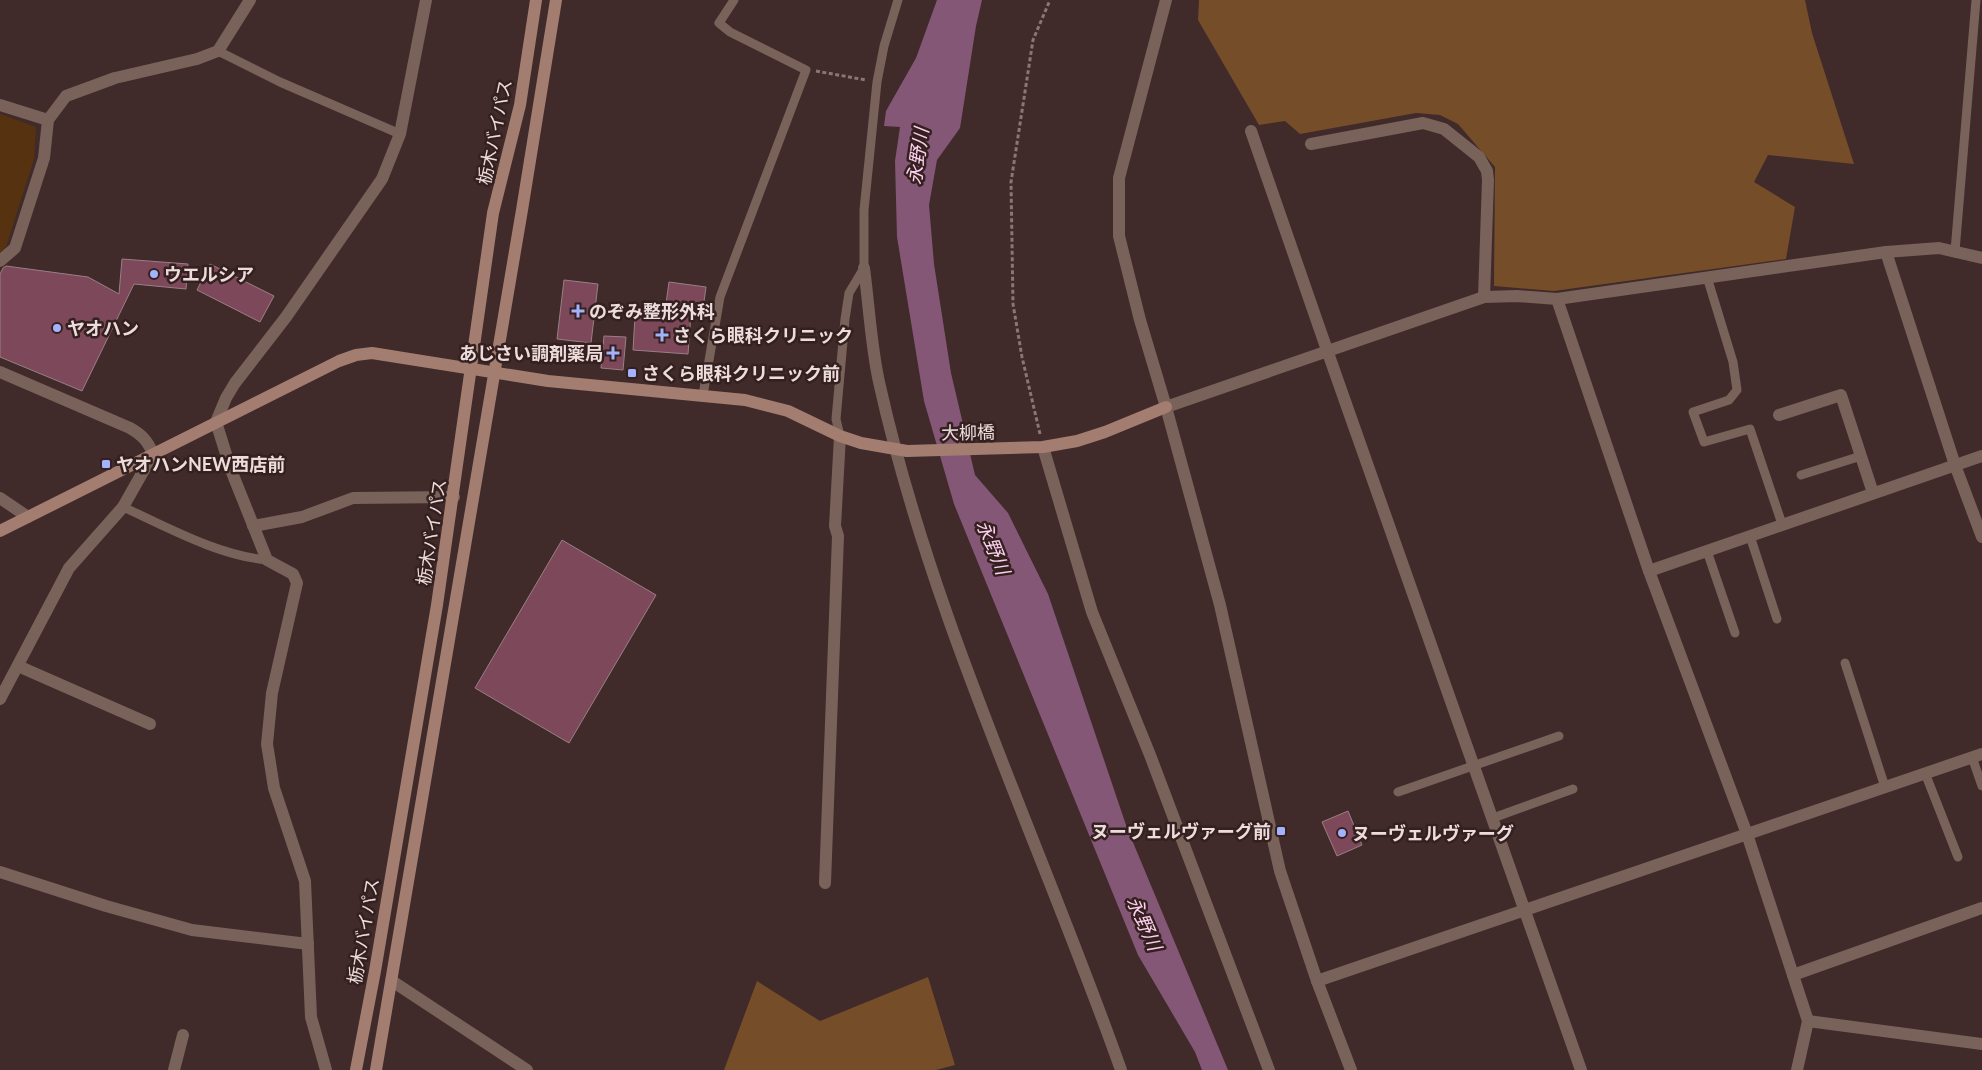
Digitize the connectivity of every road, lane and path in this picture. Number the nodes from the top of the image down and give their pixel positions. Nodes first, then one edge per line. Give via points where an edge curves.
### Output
1 (250, 0) edge
2 (426, 0) edge
3 (536, 0) edge
4 (556, 0) edge
5 (734, 0) edge
6 (898, 0) edge
7 (1050, 0) edge
8 (1166, 0) edge
9 (1976, 0) edge
10 (218, 51) junction
11 (806, 70) junction
12 (877, 82) junction
13 (0, 105) edge
14 (48, 120) junction
15 (1251, 130) dead end
16 (400, 134) junction
17 (1311, 144) dead end
18 (1955, 251) junction
19 (1886, 252) junction
20 (1982, 258) edge
21 (0, 261) edge
22 (864, 268) junction
23 (1707, 277) junction
24 (1484, 298) junction
25 (1557, 299) junction
26 (1327, 350) junction
27 (471, 369) junction
28 (0, 372) edge
29 (494, 373) junction
30 (702, 395) junction
31 (1166, 407) junction
32 (1779, 416) dead end
33 (216, 422) junction
34 (840, 436) junction
35 (1037, 447) junction
36 (901, 450) junction
37 (153, 454) junction
38 (1860, 456) junction
39 (1982, 456) edge
40 (1955, 465) junction
41 (1801, 476) dead end
42 (1873, 493) junction
43 (454, 496) junction
44 (0, 498) edge
45 (123, 507) junction
46 (28, 517) junction
47 (1782, 524) junction
48 (253, 526) junction
49 (0, 531) edge
50 (1750, 536) junction
51 (1982, 537) edge
52 (1707, 551) junction
53 (267, 560) junction
54 (1649, 571) junction
55 (1777, 619) dead end
56 (1735, 634) dead end
57 (1845, 664) dead end
58 (18, 666) junction
59 (0, 699) edge
60 (150, 724) dead end
61 (1559, 736) dead end
62 (1977, 755) edge
63 (1474, 766) junction
64 (1925, 773) junction
65 (1982, 786) edge
66 (1885, 787) junction
67 (1574, 789) dead end
68 (1398, 792) dead end
69 (1493, 818) junction
70 (1746, 834) junction
71 (1958, 857) dead end
72 (0, 872) edge
73 (825, 883) dead end
74 (1982, 908) edge
75 (1526, 911) junction
76 (308, 944) junction
77 (1793, 974) junction
78 (392, 981) junction
79 (1317, 981) junction
80 (1808, 1021) junction
81 (183, 1035) dead end
82 (1982, 1044) edge
83 (174, 1070) edge
84 (326, 1070) edge
85 (356, 1070) edge
86 (376, 1070) edge
87 (527, 1070) edge
88 (1121, 1070) edge
89 (1269, 1070) edge
90 (1352, 1070) edge
91 (1580, 1070) edge
92 (1797, 1070) edge

1 - 10 street
2 - 16 street
3 - 27 main road, 栃木バイパス via 520,105 494,213
4 - 29 main road, 栃木バイパス
5 - 11 lane via 719,22 730,32
6 - 12 lane
7 - 35 path via 1033,40 1011,182 1013,304
8 - 31 street via 1119,178 1119,236
9 - 18 lane
10 - 14 street via 115,78 66,96
10 - 16 lane
11 - 12 path
11 - 30 lane via 720,296
12 - 22 lane via 864,210
13 - 14 street
14 - 21 street via 44,158 14,248
15 - 26 street
16 - 33 street via 382,179 286,317 235,383
17 - 24 street via 1423,123 1444,129 1479,157 1488,180
18 - 19 street via 1939,248
18 - 20 street
19 - 23 street
19 - 40 street
22 - 34 lane via 849,293 845,319 836,419
22 - 36 street via 878,379
23 - 25 street
23 - 47 lane via 1733,362 1737,390 1729,400 1693,412 1704,442 1750,428
24 - 25 street
24 - 26 street
25 - 54 street
26 - 31 street
26 - 63 street
27 - 29 main road, 大柳橋
27 - 33 main road, 大柳橋 via 393,355 356,355
27 - 43 main road, 栃木バイパス
28 - 37 street via 142,434
29 - 30 main road, 大柳橋
29 - 78 main road, 栃木バイパス
30 - 34 main road, 大柳橋 via 767,404
31 - 35 main road, 大柳橋 via 1077,441
31 - 79 street via 1220,605 1280,871
32 - 38 street via 1841,395
33 - 37 main road, 大柳橋
33 - 48 street
34 - 36 main road, 大柳橋
34 - 73 street
35 - 36 main road, 大柳橋
35 - 89 street via 1092,612 1154,764
36 - 88 street via 924,548 954,633
37 - 45 street
37 - 46 main road, 大柳橋
38 - 41 lane
38 - 42 street
39 - 40 street
40 - 42 street
40 - 51 street
42 - 47 street
43 - 48 street via 353,498 302,517
43 - 85 main road, 栃木バイパス
44 - 46 street
45 - 53 lane via 200,542 249,558
45 - 58 street via 69,568
46 - 49 main road, 大柳橋
47 - 50 street
48 - 53 street
50 - 52 street
50 - 55 lane
52 - 54 street
52 - 56 lane
53 - 76 street via 293,574 297,583 272,693 267,744 274,788 305,881
54 - 70 street
57 - 66 lane
58 - 59 street
58 - 60 street
61 - 63 lane
62 - 64 street
62 - 65 lane
63 - 68 lane
63 - 69 street
64 - 66 street
64 - 71 lane
66 - 70 street
67 - 69 lane
69 - 75 street
70 - 75 street
70 - 77 street
72 - 76 street via 192,930
74 - 77 street
75 - 79 street
75 - 91 street
76 - 84 street via 311,1017
77 - 80 street
78 - 86 main road, 栃木バイパス
78 - 87 street
79 - 90 street
80 - 82 street
80 - 92 street
81 - 83 street

